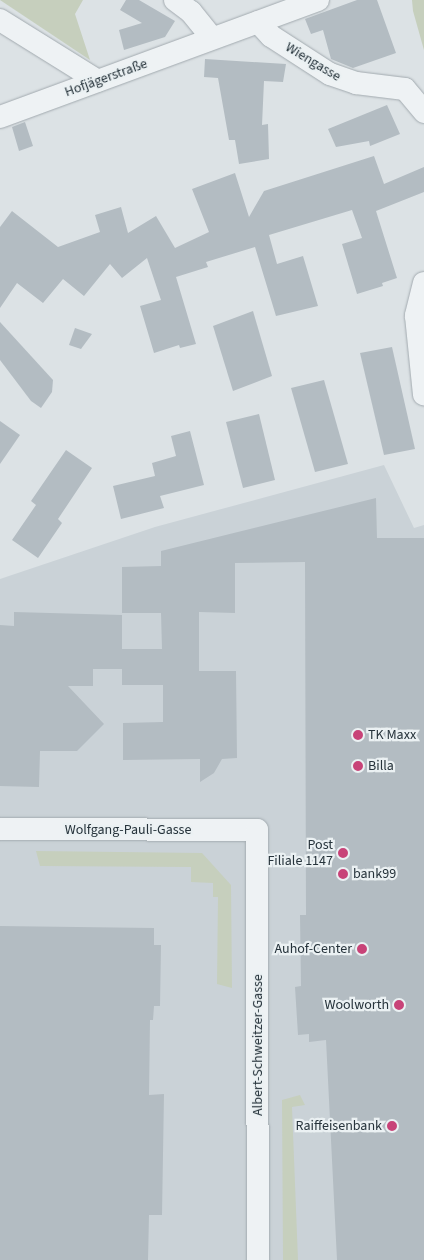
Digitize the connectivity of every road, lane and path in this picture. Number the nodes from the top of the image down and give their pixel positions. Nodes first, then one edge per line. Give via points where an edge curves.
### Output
1 (175, 0) edge
2 (318, 0) edge
3 (0, 20) edge
4 (258, 22) junction
5 (212, 38) junction
6 (98, 81) junction
7 (424, 112) edge
8 (0, 117) edge
9 (424, 283) edge
10 (424, 395) edge
11 (0, 829) edge
12 (256, 830) joint
13 (258, 1260) edge

1 - 5 street via 191,12
2 - 4 street, Hofjägerstraße
3 - 6 street
4 - 5 street, Hofjägerstraße
4 - 7 street, Wiengasse via 270,36 330,74 356,83 405,89
5 - 6 street, Hofjägerstraße
6 - 8 street, Hofjägerstraße
9 - 10 street via 416,316
11 - 12 street, Wolfgang-Pauli-Gasse
12 - 13 street, Albert-Schweitzer-Gasse

